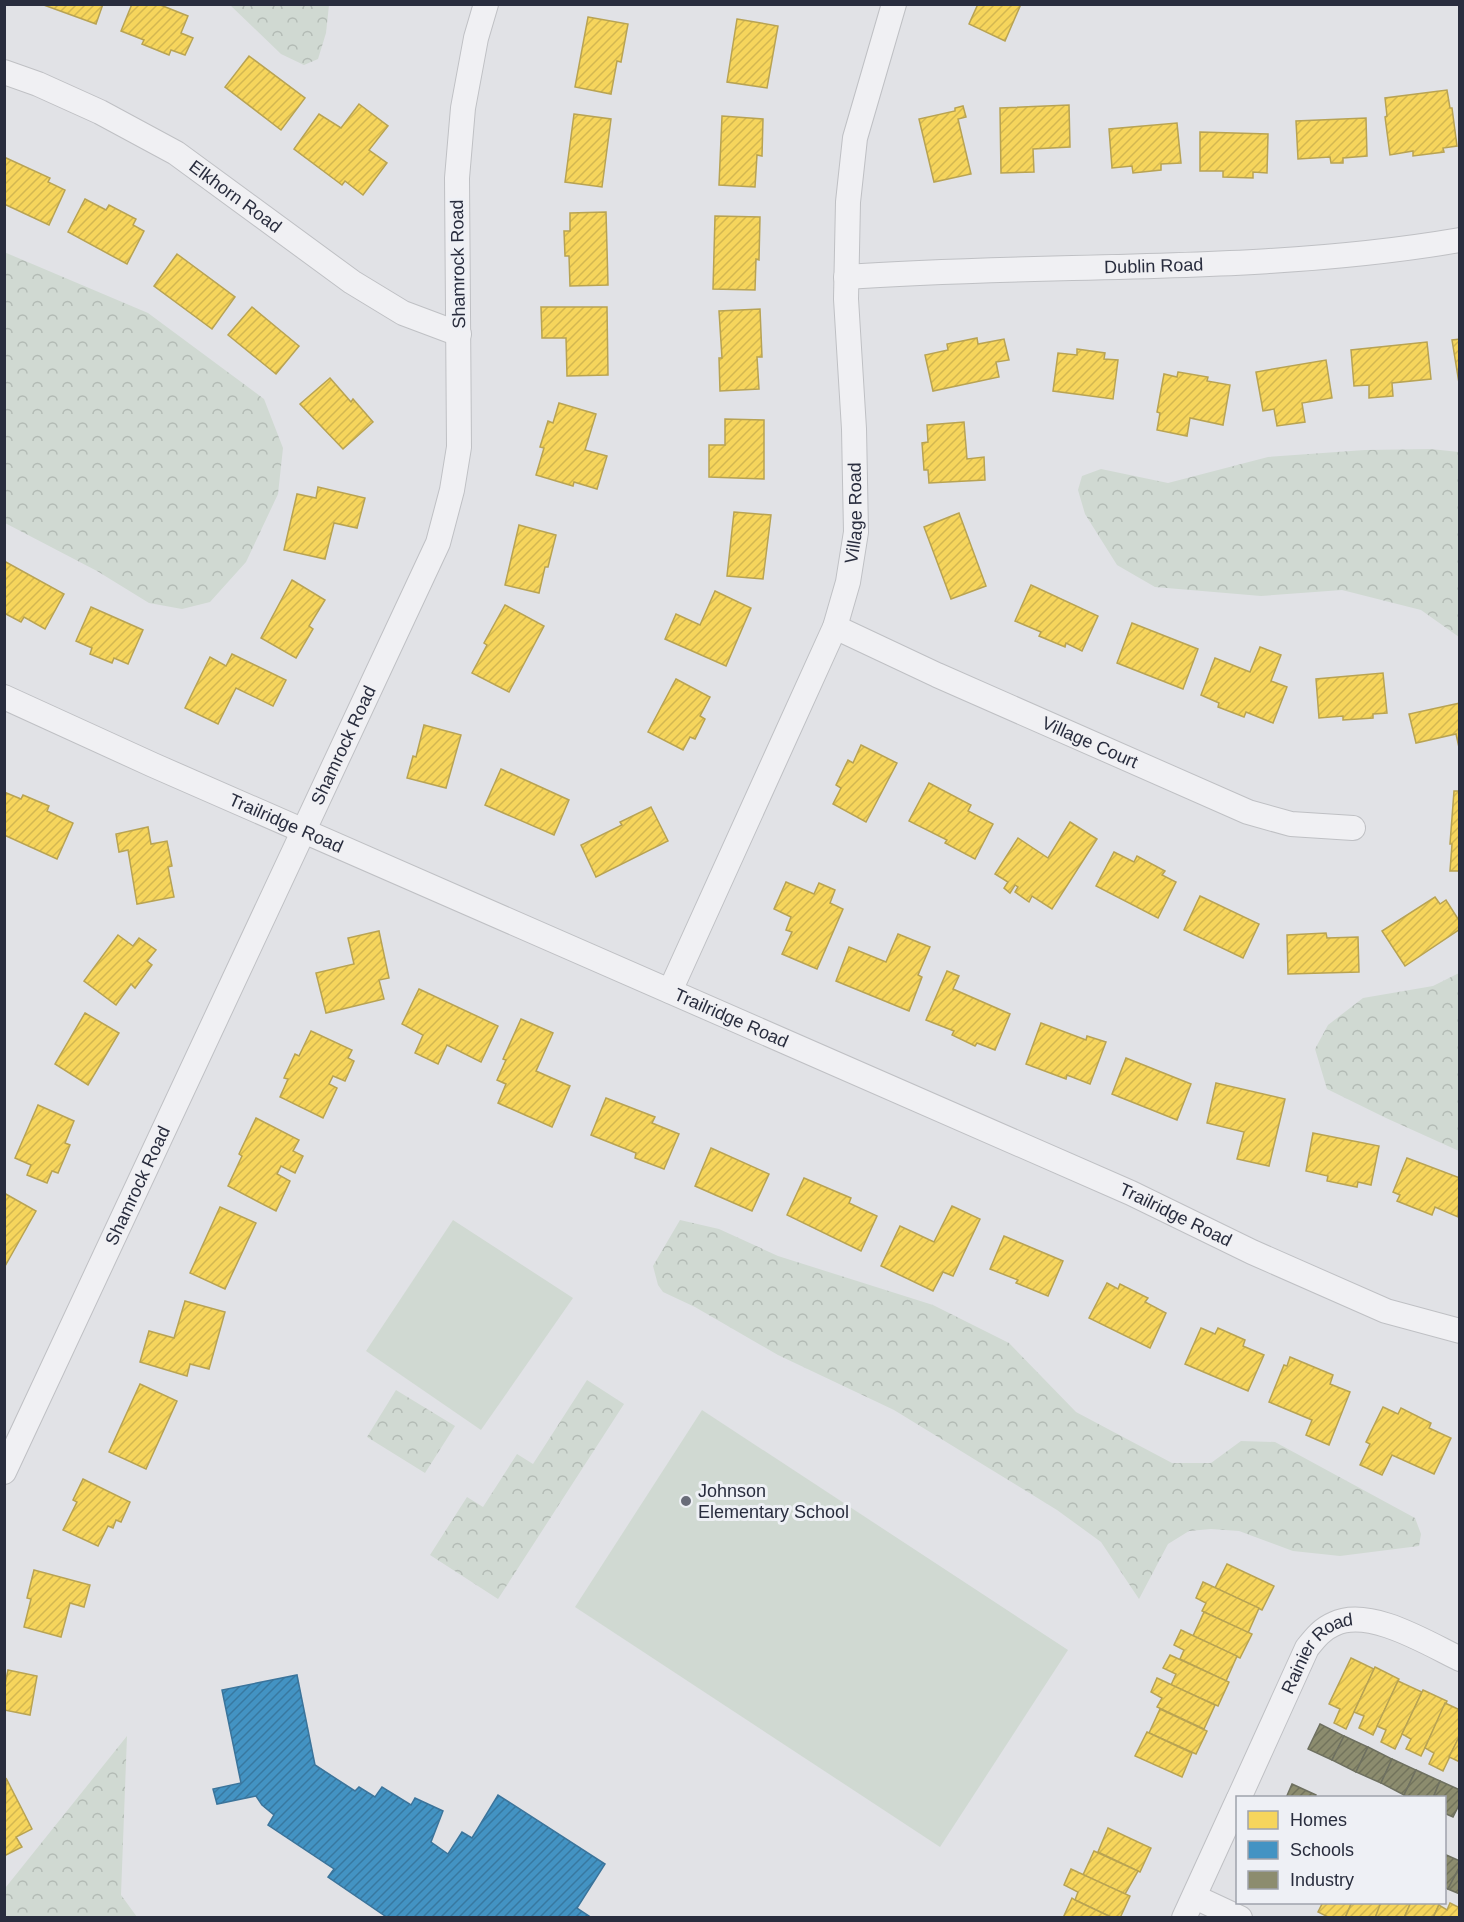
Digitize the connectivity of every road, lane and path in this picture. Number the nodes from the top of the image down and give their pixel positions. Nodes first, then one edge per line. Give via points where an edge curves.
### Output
1 (486, 4) edge
2 (894, 4) edge
3 (4, 72) edge
4 (1460, 240) edge
5 (846, 277) junction
6 (459, 334) junction
7 (835, 627) junction
8 (4, 697) edge
9 (1353, 828) dead end
10 (303, 830) junction
11 (670, 991) junction
12 (1460, 1331) edge
13 (4, 1472) edge
14 (1460, 1659) edge
15 (1239, 1796) edge
16 (1236, 1803) edge
17 (1189, 1907) edge
18 (1240, 1917) edge

1 - 6 street, Shamrock Road via 463,108 457,178
2 - 5 street, Village Road via 855,138
3 - 6 street, Elkhorn Road via 100,112 176,153 352,282 403,313
4 - 5 street, Dublin Road via 1325,258 1216,265
5 - 7 street, Village Road via 855,429 856,532
6 - 10 street, Shamrock Road via 459,447 438,543
7 - 9 street, Village Court via 1248,812 1291,824
7 - 11 street, Village Road
8 - 10 street, Trailridge Road
10 - 11 street, Trailridge Road
10 - 13 street, Shamrock Road
11 - 12 street, Trailridge Road via 1131,1192 1252,1252 1386,1311
14 - 15 street, Rainier Road via 1390,1626 1367,1620 1353,1618 1320,1632 1302,1657
16 - 17 street, Rainier Road
17 - 18 street

